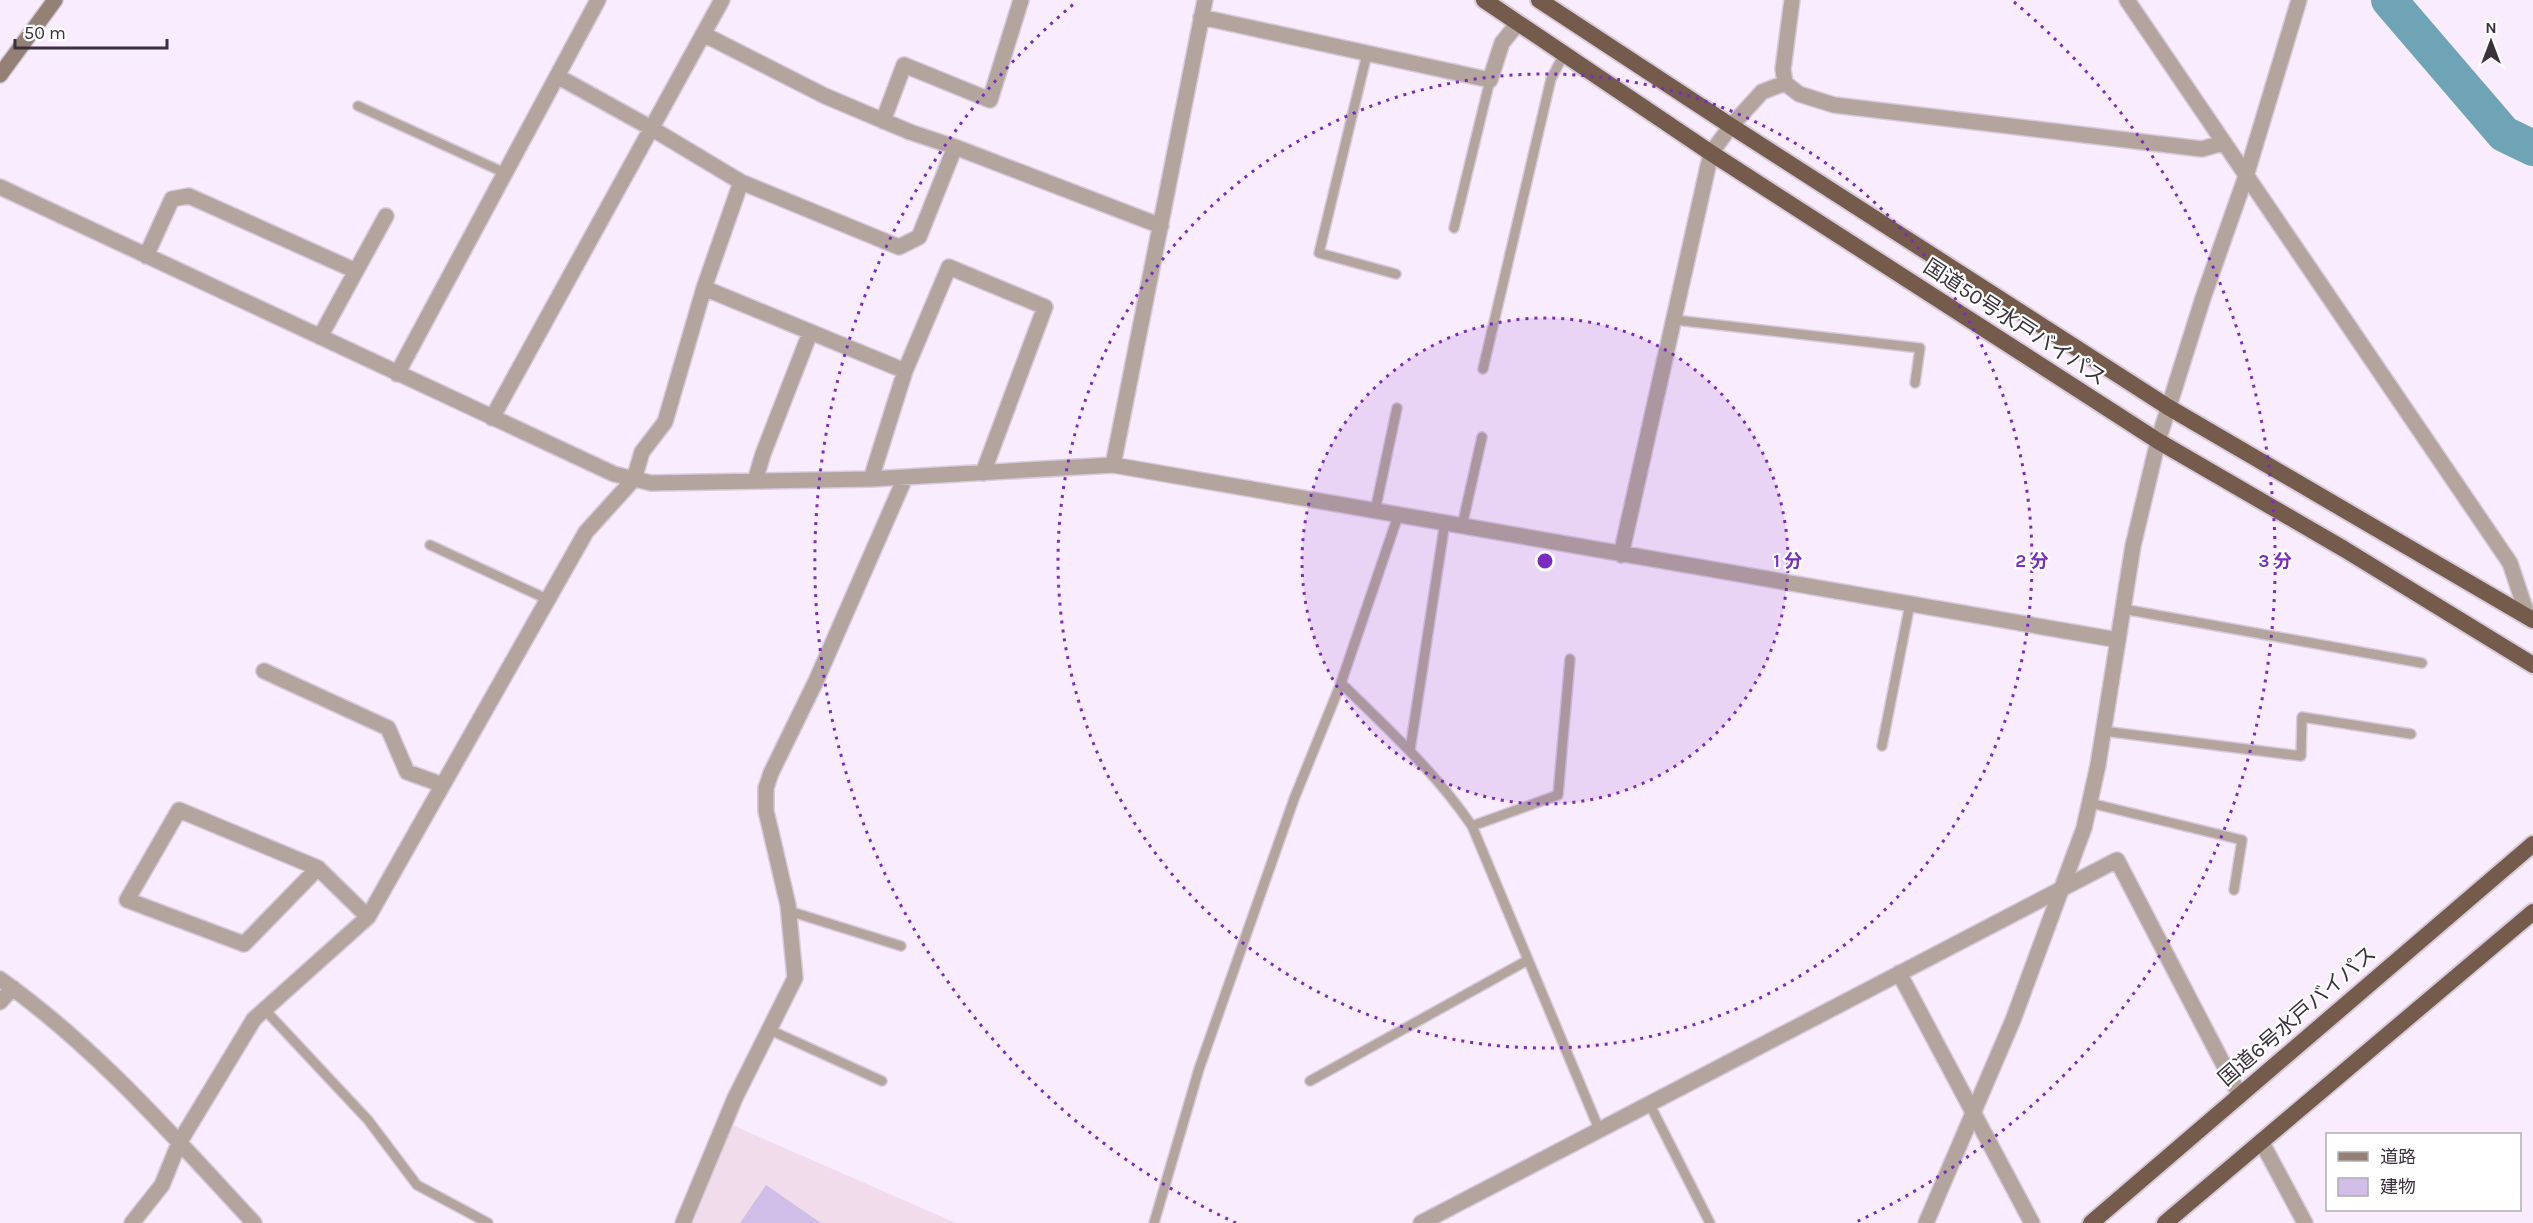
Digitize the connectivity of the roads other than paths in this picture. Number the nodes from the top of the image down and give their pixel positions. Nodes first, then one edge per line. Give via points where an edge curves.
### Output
1 (55, 0) edge
2 (598, 0) edge
3 (722, 0) edge
4 (1021, 0) edge
5 (1205, 0) edge
6 (1484, 0) edge
7 (1539, 0) edge
8 (1792, 0) edge
9 (2127, 0) edge
10 (2300, 0) edge
11 (1201, 16) junction
12 (1518, 23) junction
13 (703, 34) junction
14 (1367, 54) junction
15 (1564, 54) junction
16 (0, 75) edge
17 (557, 76) junction
18 (1490, 80) junction
19 (1785, 83) junction
20 (358, 106) dead end
21 (883, 121) junction
22 (1731, 126) junction
23 (651, 128) junction
24 (2223, 143) junction
25 (955, 147) junction
26 (1712, 153) junction
27 (505, 173) junction
28 (2246, 176) junction
29 (741, 182) junction
30 (0, 187) edge
31 (386, 216) dead end
32 (1161, 226) junction
33 (1454, 228) dead end
34 (146, 256) junction
35 (356, 271) junction
36 (1396, 274) dead end
37 (704, 288) junction
38 (1675, 320) junction
39 (810, 333) junction
40 (320, 337) junction
41 (1483, 369) dead end
42 (905, 371) junction
43 (397, 374) junction
44 (1915, 383) dead end
45 (2168, 407) junction
46 (1398, 408) dead end
47 (492, 418) junction
48 (1482, 437) dead end
49 (2158, 441) junction
50 (1113, 465) junction
51 (983, 473) junction
52 (905, 478) junction
53 (634, 479) junction
54 (871, 479) junction
55 (755, 481) junction
56 (1375, 511) junction
57 (1398, 516) junction
58 (1445, 522) junction
59 (1462, 526) junction
60 (430, 545) dead end
61 (1621, 555) junction
62 (549, 600) junction
63 (1910, 604) junction
64 (2123, 609) junction
65 (2530, 618) edge
66 (2118, 640) junction
67 (1570, 659) dead end
68 (2422, 663) dead end
69 (2533, 665) edge
70 (264, 671) dead end
71 (1341, 683) junction
72 (2103, 731) junction
73 (2411, 734) dead end
74 (1882, 746) dead end
75 (1410, 750) junction
76 (443, 784) junction
77 (2090, 803) junction
78 (1472, 826) junction
79 (2533, 844) edge
80 (318, 868) junction
81 (2065, 886) junction
82 (2234, 890) dead end
83 (789, 911) junction
84 (2533, 912) edge
85 (368, 917) junction
86 (901, 946) dead end
87 (1528, 960) junction
88 (1899, 973) junction
89 (0, 979) edge
90 (13, 988) junction
91 (0, 1002) edge
92 (264, 1009) junction
93 (770, 1030) junction
94 (882, 1081) dead end
95 (1310, 1081) dead end
96 (2240, 1096) junction
97 (1650, 1105) junction
98 (1973, 1114) junction
99 (1599, 1129) junction
100 (2261, 1141) junction
101 (179, 1143) junction
102 (132, 1223) edge
103 (254, 1223) edge
104 (488, 1223) edge
105 (683, 1223) edge
106 (1154, 1223) edge
107 (1420, 1223) edge
108 (1710, 1223) edge
109 (1926, 1223) edge
110 (2032, 1223) edge
111 (2091, 1223) edge
112 (2165, 1223) edge
113 (2305, 1223) edge

1 - 16 main road
2 - 17 street
3 - 13 street
4 - 21 street via 990,100 904,65
5 - 11 street
6 - 12 highway, 国道50号水戸バイパス
7 - 22 highway, 国道50号水戸バイパス
8 - 19 street via 1783,69
9 - 24 street
10 - 28 street
11 - 14 street
11 - 32 street
12 - 15 highway, 国道50号水戸バイパス
12 - 18 street via 1502,43
13 - 21 street
13 - 23 street
14 - 18 street
14 - 36 lane via 1319,253
15 - 26 highway, 国道50号水戸バイパス
15 - 41 lane via 1551,79
17 - 23 street
17 - 27 street
18 - 33 lane
19 - 22 street via 1762,92
19 - 24 street via 1799,94 1834,105 2202,149
20 - 27 lane
21 - 25 street
22 - 26 street
22 - 45 highway, 国道50号水戸バイパス
23 - 29 street
23 - 47 street
24 - 28 street
25 - 29 street via 919,237 899,247
25 - 32 street
26 - 38 street
26 - 49 highway, 国道50号水戸バイパス
27 - 43 street
28 - 45 street
28 - 65 street via 2510,563
29 - 37 street
30 - 34 street
31 - 35 street
32 - 50 street
34 - 35 street via 172,199 189,196
34 - 40 street
35 - 40 street
37 - 39 street
37 - 53 street via 665,422 642,452
38 - 44 lane via 1920,348
38 - 61 street
39 - 42 street
39 - 55 street
40 - 43 street
42 - 51 street via 949,267 1045,307
42 - 54 street
43 - 47 street
45 - 49 street
45 - 65 highway, 国道50号水戸バイパス
46 - 56 lane
47 - 53 street via 614,474
48 - 59 lane
49 - 64 street via 2133,546
49 - 69 highway, 国道50号水戸バイパス
50 - 51 street
50 - 56 street
51 - 52 street
52 - 54 street
52 - 83 street via 766,788 766,811
53 - 55 street via 651,483
53 - 62 street via 586,532
54 - 55 street
56 - 57 street
57 - 58 street
57 - 71 lane
58 - 59 street
58 - 75 lane
59 - 61 street
60 - 62 lane
61 - 63 street
62 - 76 street
63 - 66 street
63 - 74 lane
64 - 66 street
64 - 68 lane
66 - 72 street
67 - 78 lane via 1558,795
70 - 76 street via 388,728 407,772
71 - 75 lane
71 - 106 lane via 1294,799 1199,1069
72 - 73 lane via 2301,756 2302,717
72 - 77 street
75 - 78 lane via 1455,800
76 - 85 street
77 - 81 street
77 - 82 lane via 2242,840
78 - 87 lane
79 - 96 highway, 国道6号水戸バイパス
80 - 80 street via 179,810 127,900 244,944
80 - 85 street
81 - 88 street
81 - 96 street via 2117,860
81 - 98 street
83 - 86 lane
83 - 93 street via 795,978
84 - 100 highway
85 - 92 street
87 - 95 lane
87 - 99 lane
88 - 97 street
88 - 98 street
89 - 90 street
90 - 91 street
90 - 101 street via 96,1057
92 - 101 street via 254,1019
92 - 104 lane via 368,1120 417,1185
93 - 94 lane
93 - 105 street via 735,1098
96 - 111 highway, 国道6号水戸バイパス
97 - 99 street
97 - 108 lane
98 - 109 street
98 - 110 street
99 - 107 street
100 - 112 highway
100 - 113 street
101 - 102 street via 162,1185
101 - 103 street

